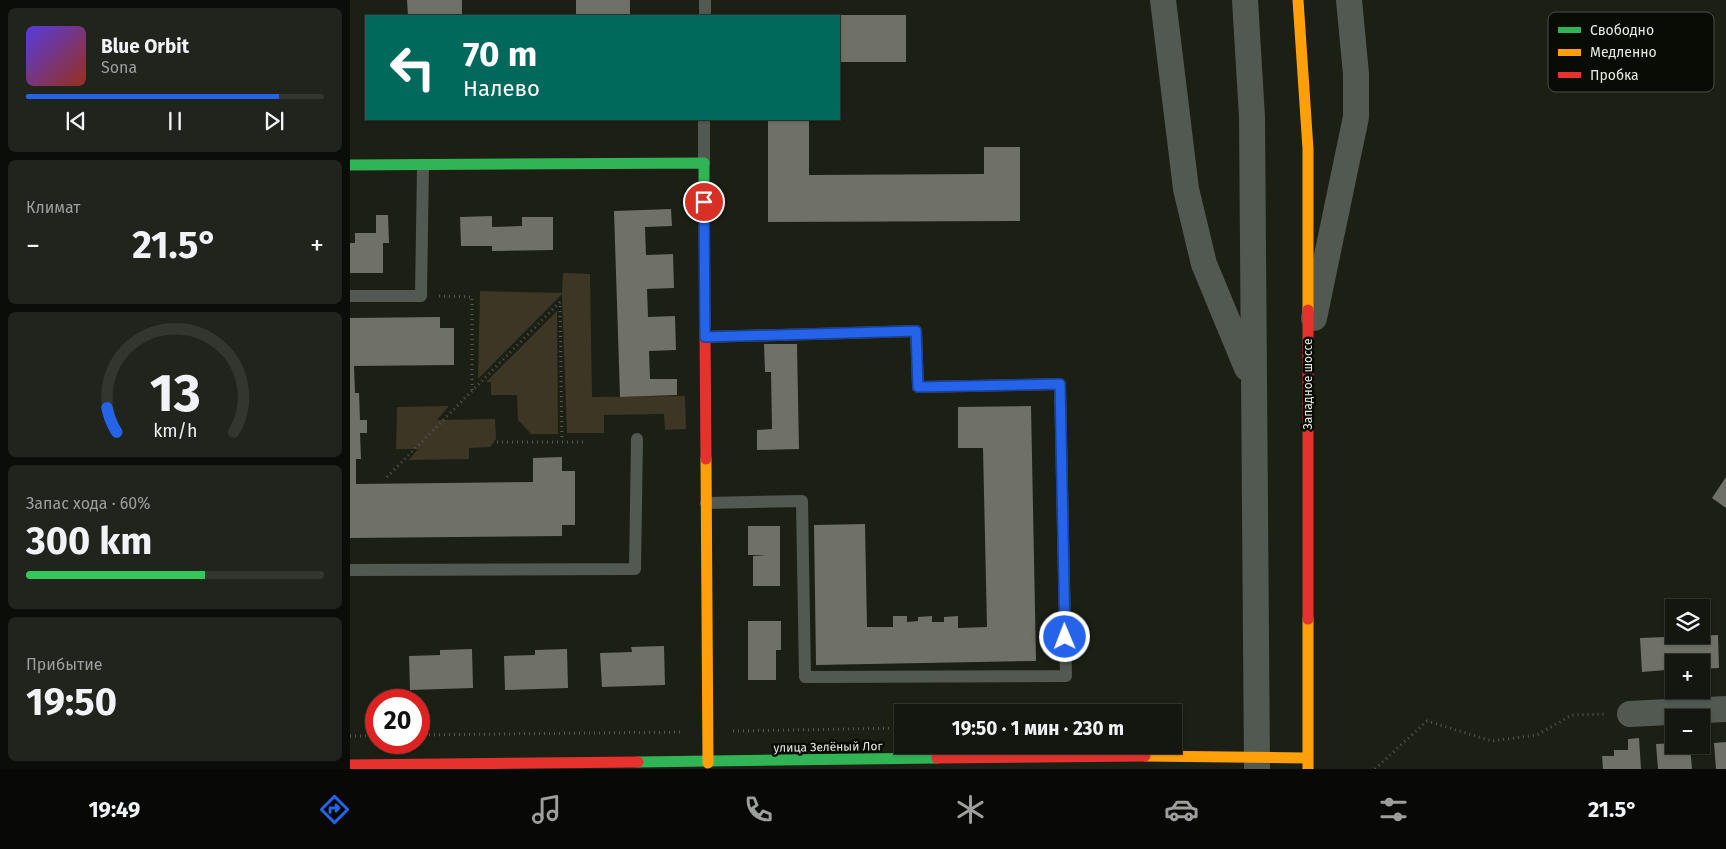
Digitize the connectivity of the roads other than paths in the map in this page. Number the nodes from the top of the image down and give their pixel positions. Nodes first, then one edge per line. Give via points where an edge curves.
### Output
1 (705, 0) edge
2 (1163, 0) edge
3 (1245, 0) edge
4 (1298, 0) edge
5 (1349, 0) edge
6 (705, 15) edge
7 (704, 120) edge
8 (704, 163) junction
9 (350, 165) edge
10 (423, 165) junction
11 (350, 296) edge
12 (705, 337) junction
13 (1308, 348) junction
14 (1252, 381) junction
15 (637, 440) dead end
16 (706, 503) junction
17 (350, 570) edge
18 (1726, 709) edge
19 (1630, 714) road end
20 (708, 763) junction
21 (1257, 763) edge
22 (1307, 763) edge
23 (350, 766) edge

1 - 6 lane
2 - 14 street via 1186,189 1204,264
3 - 14 street via 1252,117
4 - 13 street, Западное шоссе via 1308,149
5 - 13 street via 1356,74 1356,117
7 - 8 lane
8 - 10 street
8 - 12 street
9 - 10 street
10 - 11 lane via 421,296
12 - 16 street
12 - 16 lane via 916,331 918,387 1060,384 1066,676 805,677 802,501
13 - 22 street, Западное шоссе
14 - 21 street
15 - 17 lane via 635,569
16 - 20 street
18 - 19 street
20 - 21 street, улица Зелёный Лог via 1146,756
20 - 23 street, улица Зелёный Лог
21 - 22 street, улица Зелёный Лог

